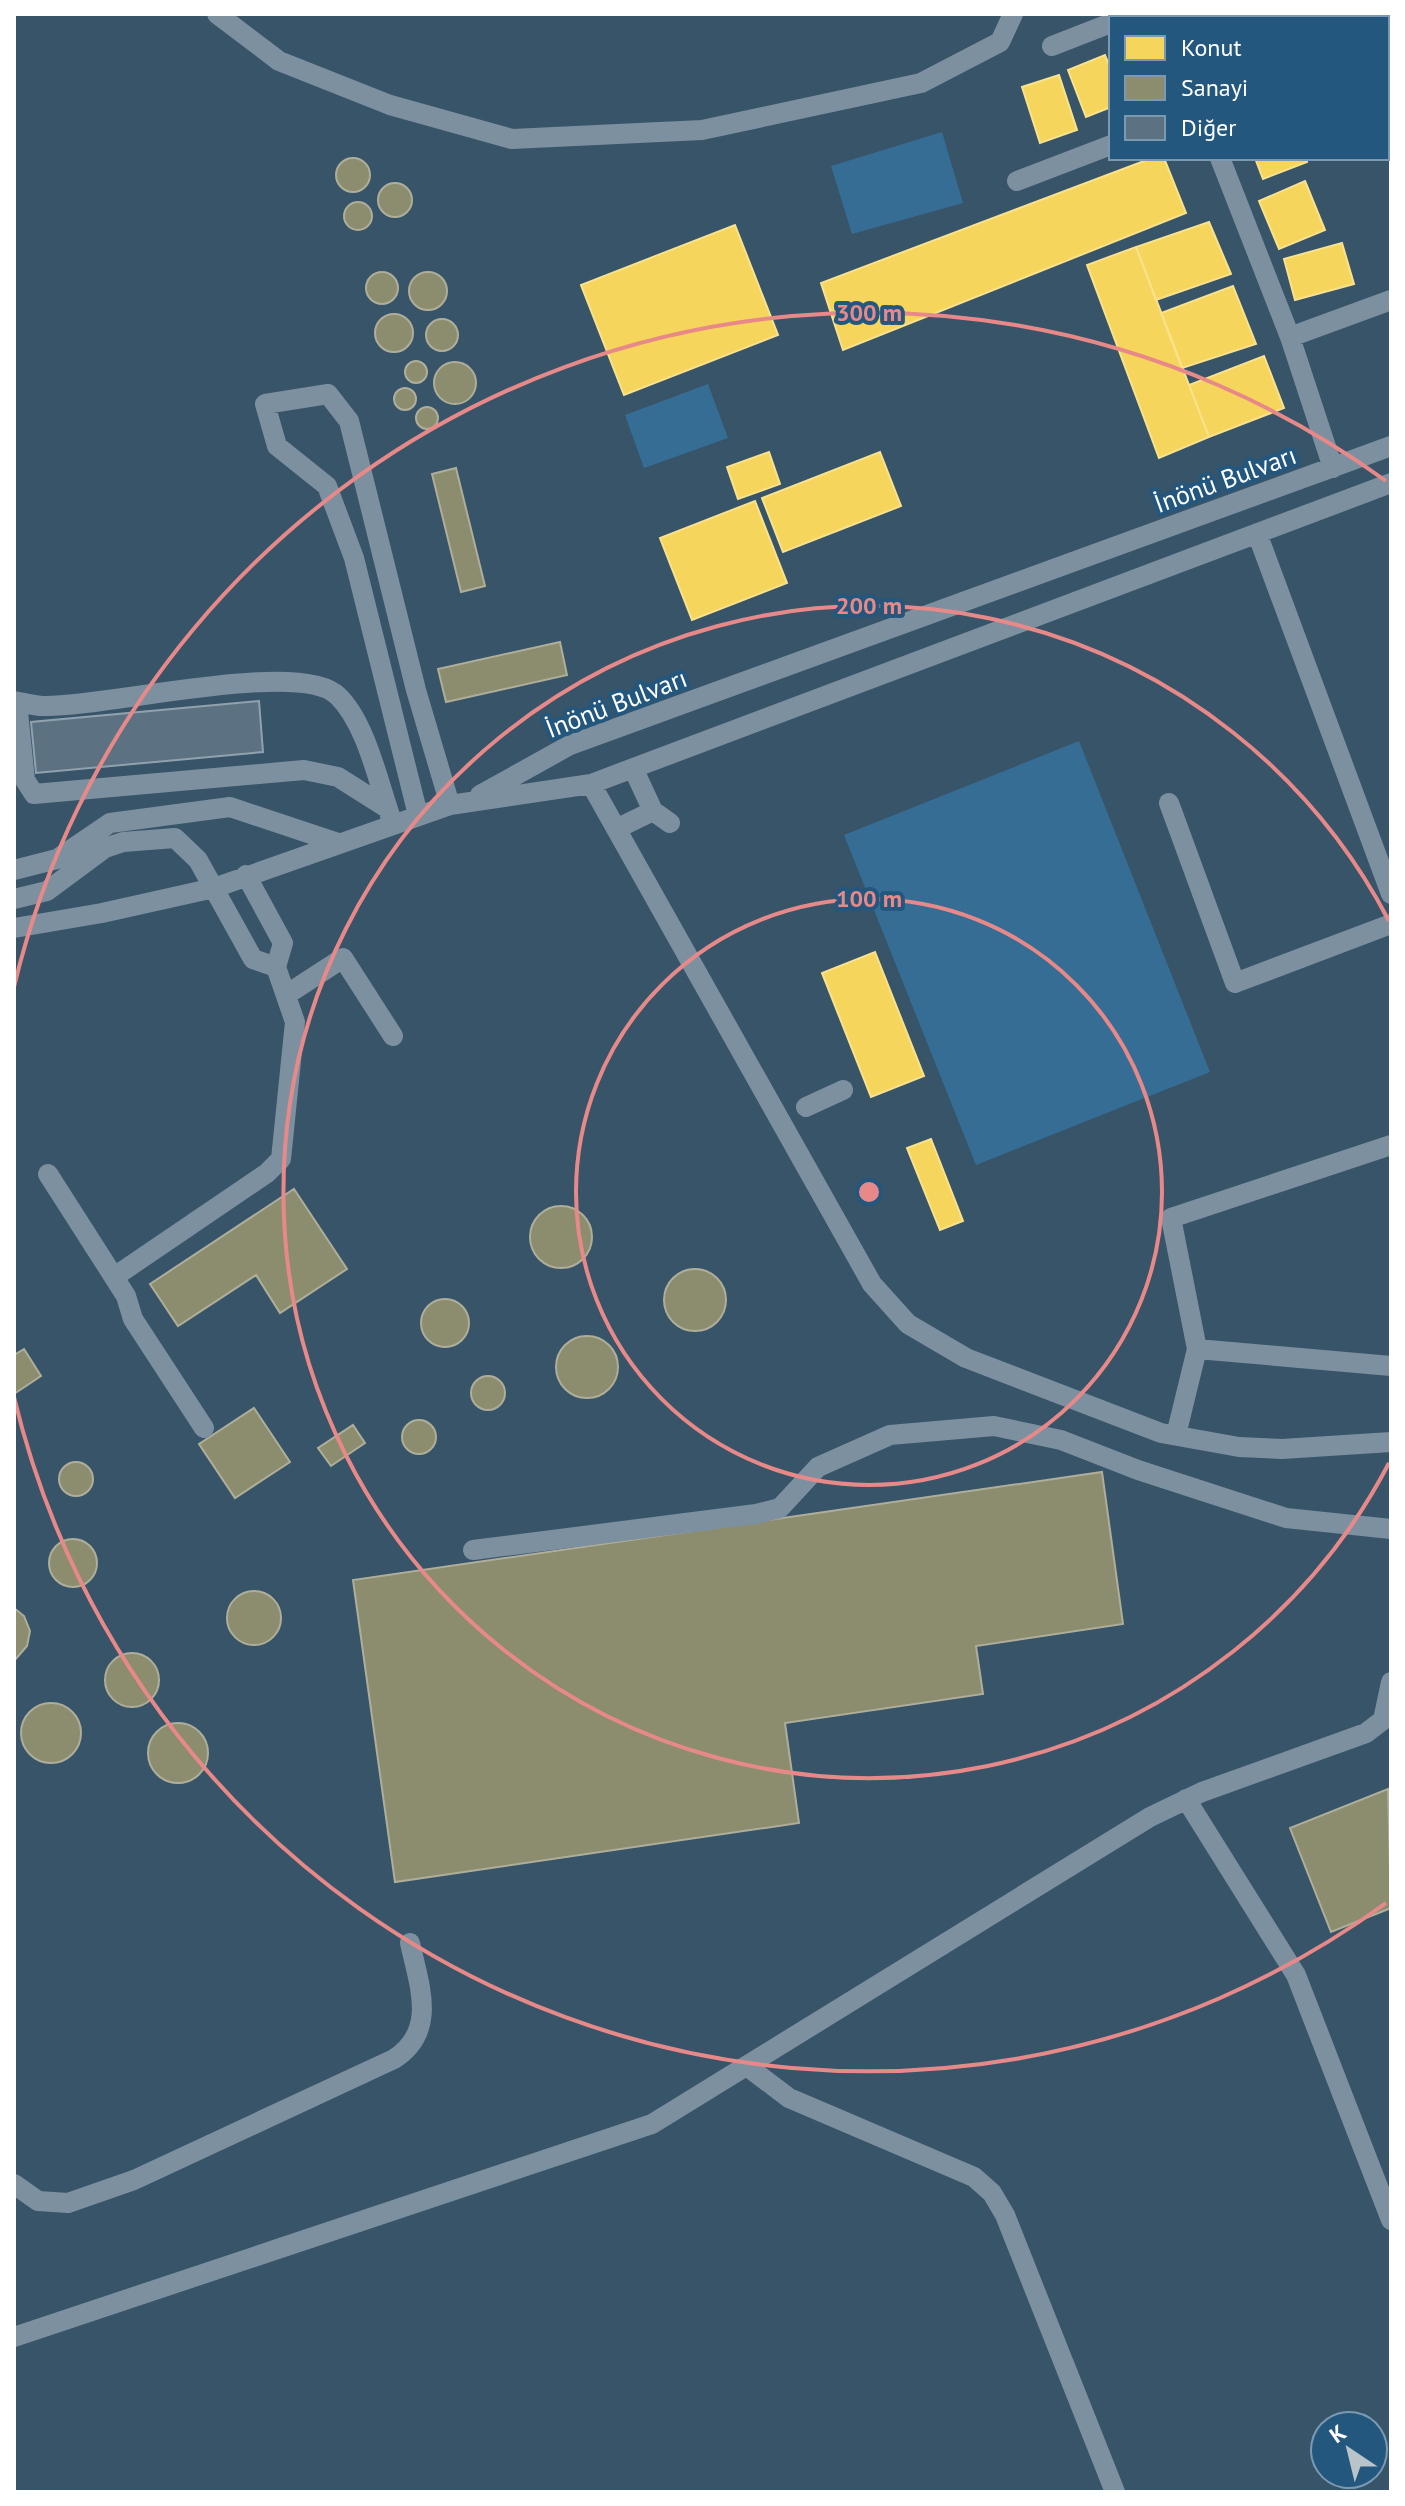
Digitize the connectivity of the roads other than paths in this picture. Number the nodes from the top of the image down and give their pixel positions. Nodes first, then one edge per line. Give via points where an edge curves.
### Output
1 (217, 14) edge
2 (1013, 14) edge
3 (1109, 24) edge
4 (1052, 46) dead end
5 (1109, 146) edge
6 (1221, 160) edge
7 (1017, 181) dead end
8 (1391, 300) edge
9 (1290, 337) junction
10 (1391, 446) edge
11 (1333, 468) junction
12 (1391, 483) edge
13 (1257, 533) junction
14 (16, 702) edge
15 (633, 768) junction
16 (591, 784) junction
17 (460, 803) junction
18 (1169, 803) dead end
19 (653, 811) junction
20 (418, 815) junction
21 (390, 816) junction
22 (670, 823) dead end
23 (616, 829) junction
24 (338, 843) junction
25 (14, 870) edge
26 (246, 875) junction
27 (214, 888) junction
28 (1391, 894) edge
29 (14, 899) edge
30 (1391, 924) edge
31 (14, 928) edge
32 (276, 967) junction
33 (286, 995) junction
34 (393, 1036) dead end
35 (843, 1090) dead end
36 (806, 1107) dead end
37 (1391, 1145) edge
38 (48, 1174) dead end
39 (114, 1277) junction
40 (1197, 1349) junction
41 (1391, 1366) edge
42 (204, 1428) dead end
43 (1176, 1435) junction
44 (1391, 1442) edge
45 (1391, 1529) edge
46 (473, 1550) dead end
47 (1391, 1682) edge
48 (1186, 1799) junction
49 (410, 1943) dead end
50 (748, 2067) junction
51 (14, 2184) edge
52 (1391, 2220) edge
53 (14, 2337) edge
54 (1115, 2492) edge

1 - 2 street via 279,61 390,105 512,139 702,130 921,83 1000,42
3 - 4 street
5 - 7 street
6 - 9 street
8 - 9 street
9 - 11 street
10 - 11 street, İnönü Bulvarı
11 - 17 street, İnönü Bulvarı via 570,745
12 - 13 street
13 - 15 street
13 - 28 street
14 - 21 street via 55,705 282,680 324,686 353,713
14 - 21 street via 26,786 34,794 304,770 338,777
15 - 16 street
15 - 19 street
16 - 17 street
16 - 23 street
17 - 20 street
17 - 20 street via 416,690 349,421 328,394 265,404 277,446 327,486 354,558
18 - 30 street via 1235,983
19 - 22 street
19 - 23 street
20 - 21 street
21 - 24 street
23 - 43 street via 872,1284 908,1324 966,1358
24 - 25 street via 230,807 110,823 57,859
24 - 26 street
26 - 27 street
26 - 32 street via 283,943
27 - 29 street via 198,860 175,838 105,848 47,891
27 - 31 street
27 - 32 street via 253,959
32 - 33 street
33 - 34 street via 343,958
33 - 39 street via 295,1022 281,1159
35 - 36 street
37 - 40 street via 1171,1218
38 - 39 street
39 - 42 street via 133,1319
40 - 41 street
40 - 43 street
43 - 44 street via 1282,1449
45 - 46 street via 1286,1518 1061,1440 994,1426 890,1435 818,1467 780,1508 756,1514
47 - 48 street via 1383,1720 1366,1733
48 - 50 street
48 - 52 street via 1296,1975
49 - 51 street via 422,2024 412,2044 394,2059 134,2180 68,2203 38,2201
50 - 53 street via 673,2114 607,2142
50 - 54 street via 789,2098 965,2172 992,2193

